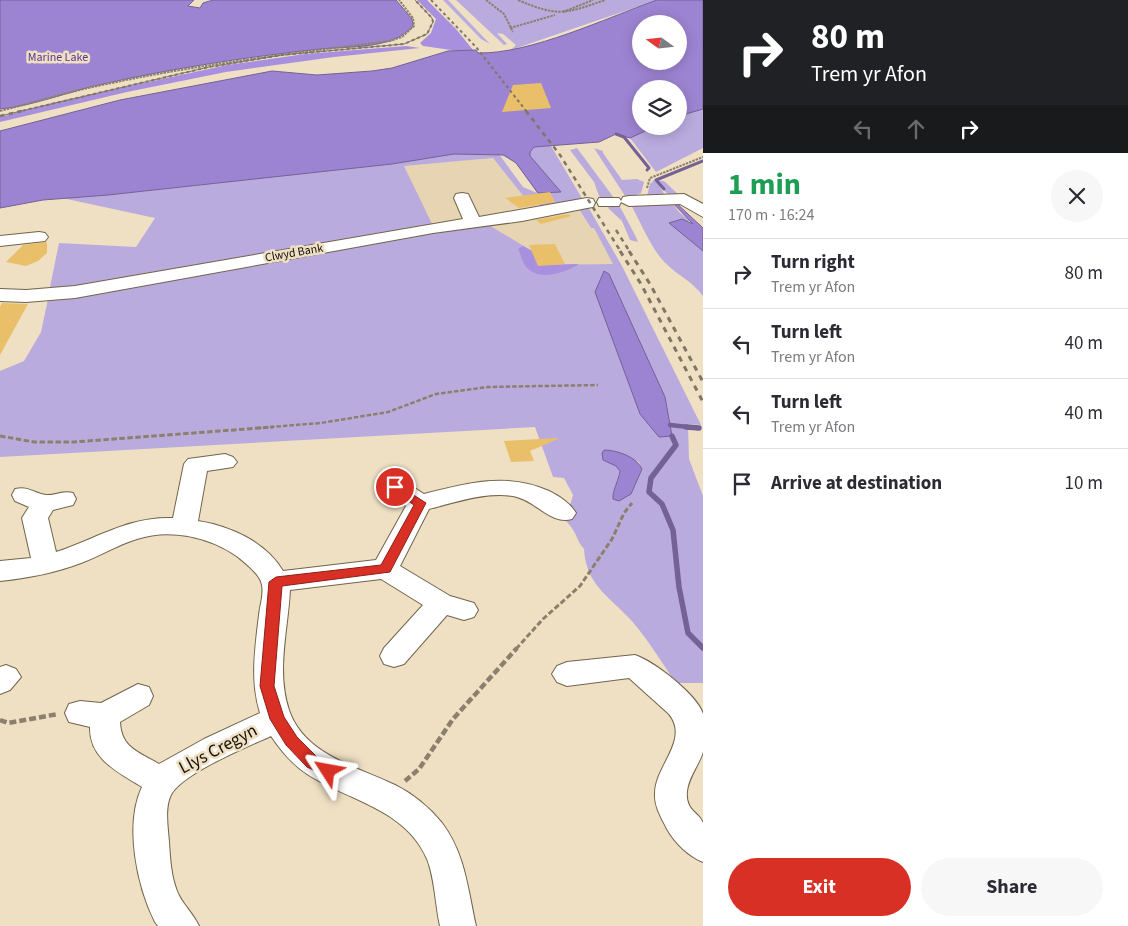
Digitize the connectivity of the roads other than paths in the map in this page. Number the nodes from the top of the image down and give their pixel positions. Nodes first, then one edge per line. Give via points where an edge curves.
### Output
1 (462, 198) dead end
2 (703, 212) edge
3 (473, 222) junction
4 (39, 237) dead end
5 (0, 241) edge
6 (0, 295) edge
7 (225, 462) dead end
8 (395, 487) dead end
9 (44, 499) dead end
10 (420, 503) junction
11 (563, 513) dead end
12 (184, 527) junction
13 (46, 565) junction
14 (385, 569) junction
15 (0, 571) edge
16 (276, 582) junction
17 (394, 656) dead end
18 (567, 674) dead end
19 (138, 696) dead end
20 (277, 719) junction
21 (161, 782) junction
22 (703, 846) edge
23 (181, 926) edge
24 (458, 926) edge

1 - 3 street
2 - 3 street, Clwyd Bank via 687,200 669,198 615,202
3 - 6 street, Clwyd Bank via 75,292 46,296
4 - 5 street
7 - 12 street via 197,458
8 - 10 street
9 - 13 street via 35,518
10 - 11 street via 487,487 547,491 551,501
10 - 14 street
12 - 13 street via 136,528 80,554
12 - 16 street via 234,540 248,550
13 - 15 street
14 - 16 street
14 - 17 street via 453,607
16 - 20 street via 267,686
18 - 22 street via 640,657 680,706 690,719 693,736 672,786 673,807 685,831
19 - 21 street via 93,715 105,740 118,756
20 - 21 street, Llys Cregyn via 183,765
20 - 24 street via 291,741 313,763 387,796 404,807 426,830 443,856
21 - 23 street via 151,818 155,876 161,900

